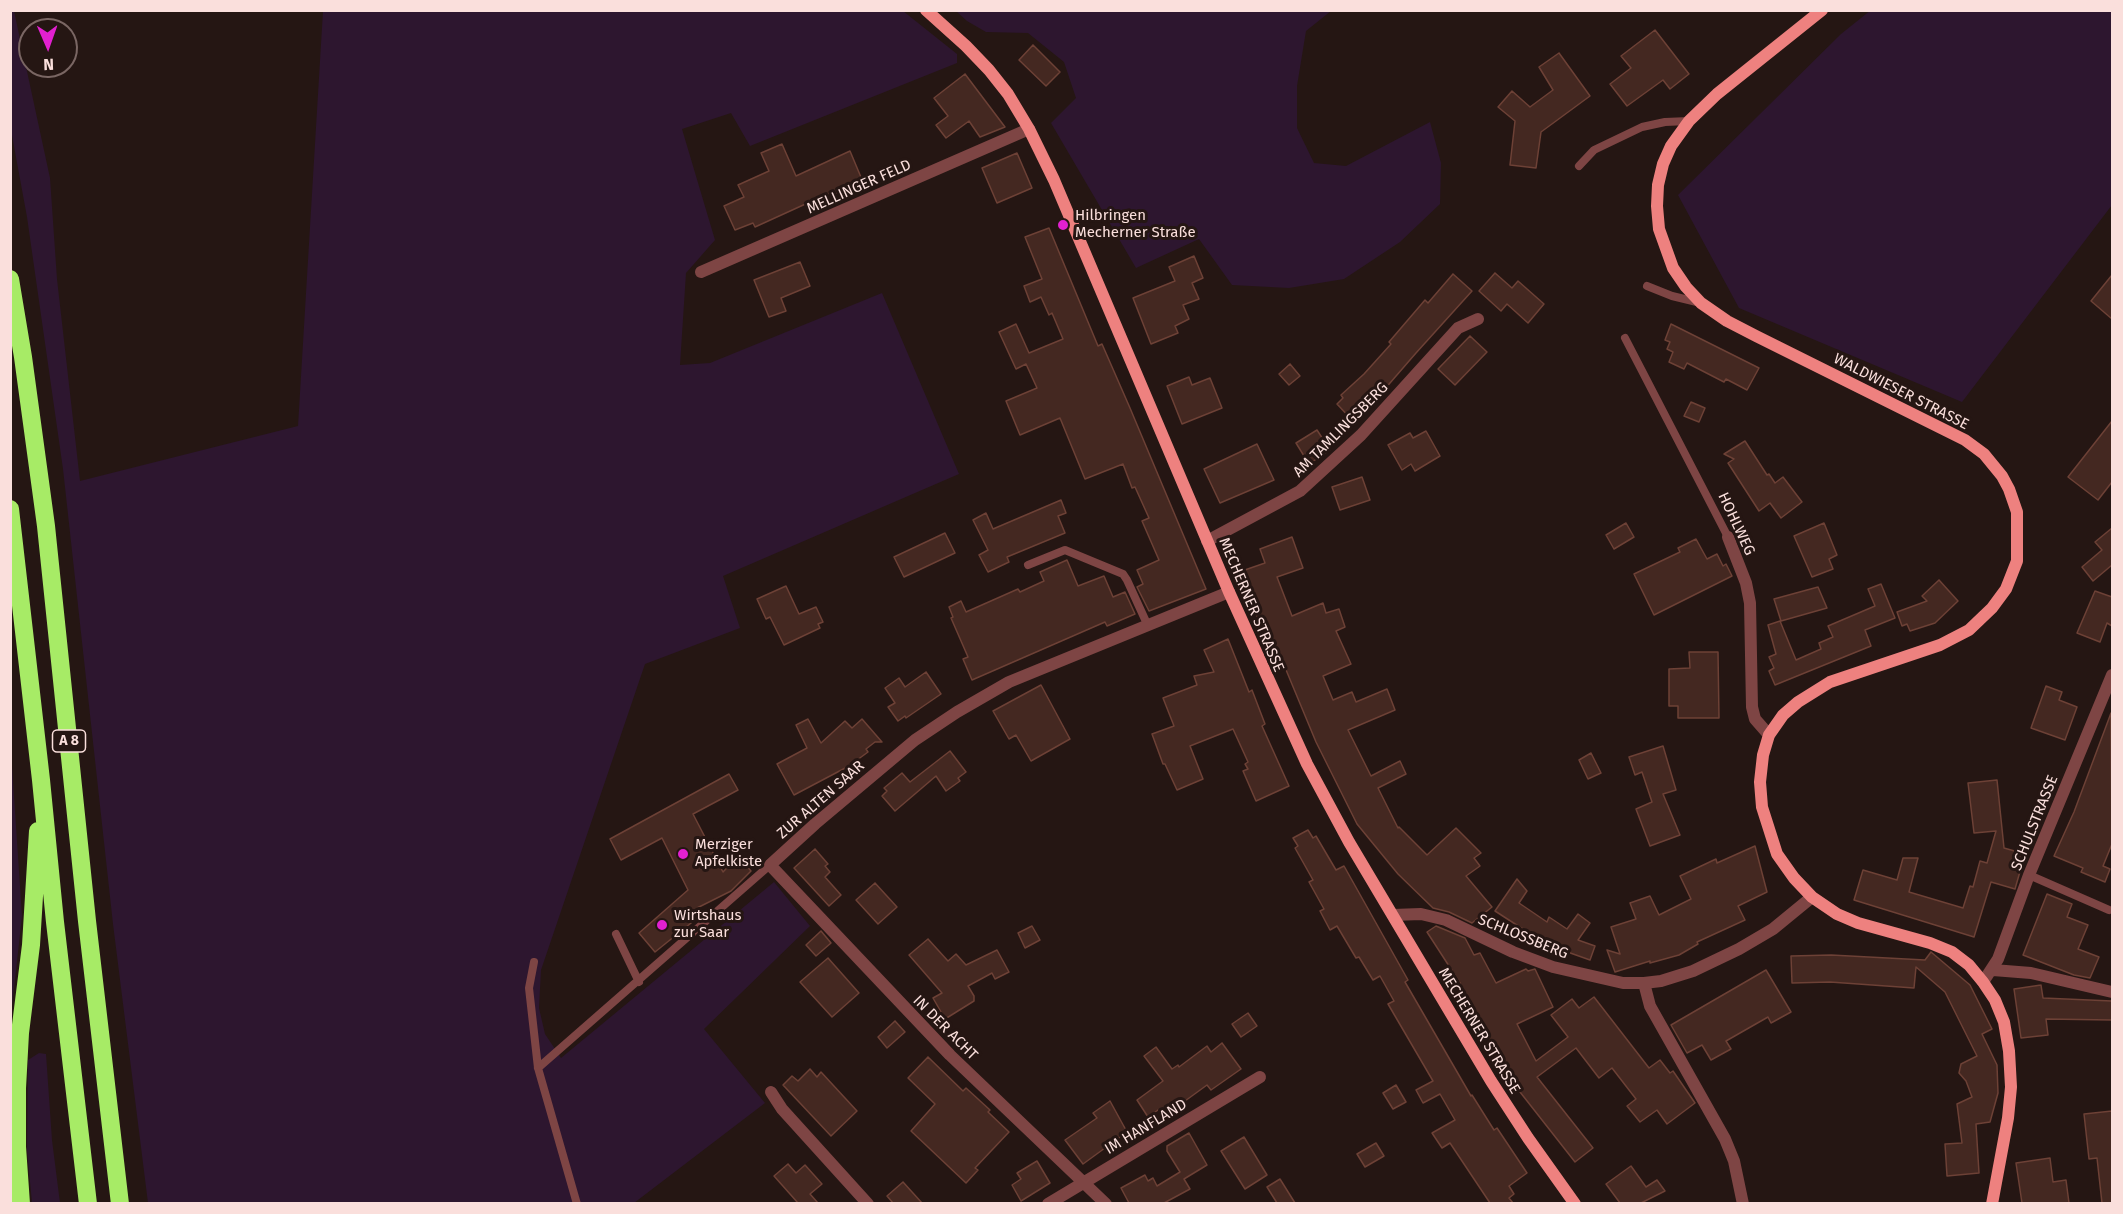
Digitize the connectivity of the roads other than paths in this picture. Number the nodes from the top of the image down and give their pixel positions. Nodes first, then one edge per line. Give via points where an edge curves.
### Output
1 (926, 10) edge
2 (1822, 10) edge
3 (1689, 121) junction
4 (1029, 129) junction
5 (1579, 166) dead end
6 (701, 272) dead end
7 (10, 279) edge
8 (1647, 286) dead end
9 (1701, 303) junction
10 (1478, 319) dead end
11 (1625, 338) dead end
12 (10, 509) edge
13 (1728, 537) joint
14 (1207, 541) junction
15 (1028, 565) dead end
16 (1229, 592) junction
17 (1148, 626) junction
18 (2112, 675) edge
19 (1769, 735) junction
20 (41, 780) junction
21 (770, 866) junction
22 (2029, 875) junction
23 (1812, 897) junction
24 (2109, 910) dead end
25 (1393, 915) junction
26 (616, 934) dead end
27 (534, 962) dead end
28 (1993, 969) junction
29 (639, 982) junction
30 (1983, 982) junction
31 (1644, 983) junction
32 (2112, 992) edge
33 (538, 1068) junction
34 (1260, 1077) dead end
35 (771, 1092) dead end
36 (1083, 1182) junction
37 (21, 1203) edge
38 (88, 1203) edge
39 (120, 1203) edge
40 (577, 1203) edge
41 (868, 1203) edge
42 (1048, 1203) edge
43 (1106, 1203) edge
44 (1575, 1203) edge
45 (1743, 1203) edge
46 (1992, 1203) edge

1 - 4 main road, MECHERNER STRASSE via 988,70
2 - 3 main road, WALDWIESER STRASSE
3 - 5 lane via 1642,127 1594,150
3 - 9 main road, WALDWIESER STRASSE via 1663,164 1656,206 1659,229 1673,268
4 - 6 street, MELLINGER FELD
4 - 14 main road, MECHERNER STRASSE
7 - 39 highway, A 8 via 46,526
8 - 9 lane
9 - 19 main road, WALDWIESER STRASSE via 1726,321 1965,440 1984,454 2002,476 2017,512 2017,561 2012,577 1992,608 1969,630 1940,645 1830,682 1783,715
10 - 14 street, AM TAMLINGSBERG via 1458,328 1361,435 1300,491
11 - 13 lane, HOHLWEG
12 - 20 highway, A 8
13 - 19 street, HOHLWEG via 1750,603 1752,707 1755,719
14 - 16 main road, MECHERNER STRASSE
15 - 17 lane via 1065,550 1123,574
16 - 17 street, ZUR ALTEN SAAR
16 - 25 main road, MECHERNER STRASSE via 1307,764
17 - 21 street, ZUR ALTEN SAAR via 1009,682 957,712 906,748
18 - 22 street, SCHULSTRASSE
19 - 23 main road, WALDWIESER STRASSE via 1760,782 1762,807 1776,854
20 - 37 highway via 31,945 17,1078
20 - 38 highway, A 8
21 - 29 lane, ZUR ALTEN SAAR
21 - 36 street, IN DER ACHT via 950,1055
22 - 24 lane
22 - 28 street, SCHULSTRASSE
23 - 30 main road, WALDWIESER STRASSE via 1858,923 1952,951
23 - 31 street, SCHLOSSBERG via 1773,929 1739,949 1693,971
25 - 31 street, SCHLOSSBERG via 1421,914 1446,920 1553,967 1623,983
25 - 44 main road, MECHERNER STRASSE via 1491,1081
26 - 29 lane
27 - 33 lane via 529,988
28 - 30 street, SCHULSTRASSE
28 - 32 street via 2031,973
29 - 33 lane, ZUR ALTEN SAAR
30 - 46 main road, WALDWIESER STRASSE via 2004,1022 2011,1087
31 - 45 street via 1650,1006 1725,1139
33 - 40 lane
34 - 36 street, IM HANFLAND
35 - 41 street
36 - 42 street, IM HANFLAND
36 - 43 street, IN DER ACHT

